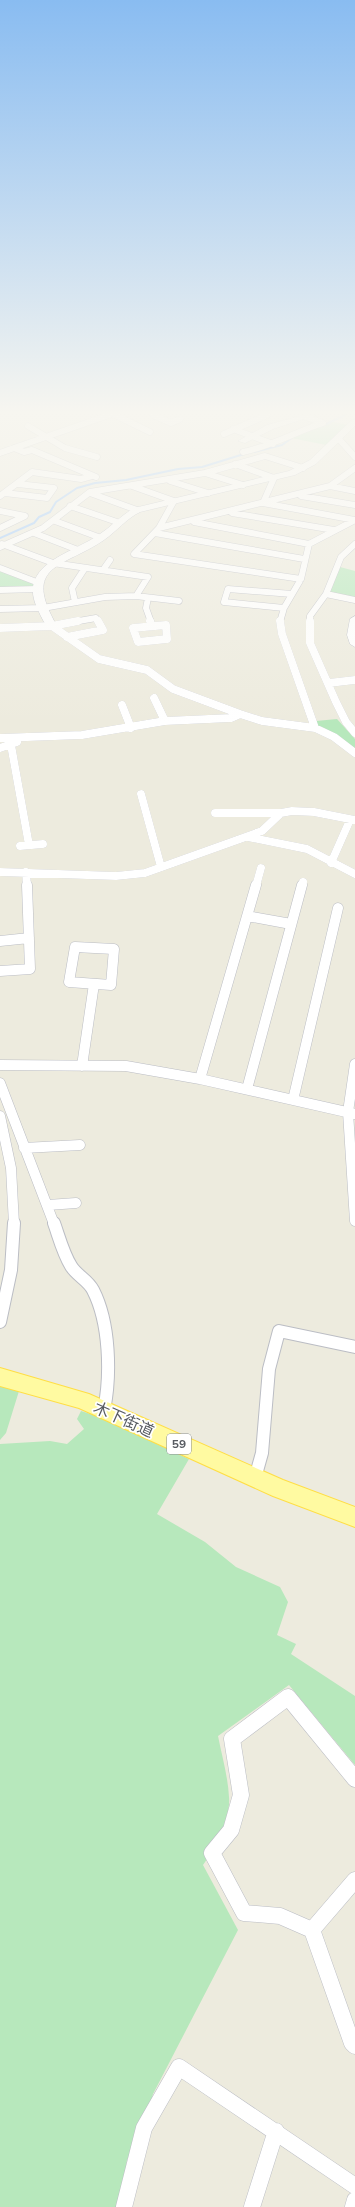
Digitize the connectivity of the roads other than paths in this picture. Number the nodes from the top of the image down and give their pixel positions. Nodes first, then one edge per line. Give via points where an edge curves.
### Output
1 (21, 518) edge
2 (58, 518) edge
3 (105, 518) edge
4 (124, 518) edge
5 (164, 518) edge
6 (206, 518) edge
7 (259, 518) edge
8 (344, 518) edge
9 (355, 520) edge
10 (55, 521) junction
11 (117, 522) junction
12 (189, 522) junction
13 (0, 528) edge
14 (334, 530) junction
15 (157, 531) junction
16 (34, 533) junction
17 (101, 538) junction
18 (309, 544) junction
19 (355, 544) edge
20 (2, 546) edge
21 (78, 550) junction
22 (304, 559) junction
23 (110, 560) dead end
24 (53, 563) junction
25 (0, 568) edge
26 (85, 568) junction
27 (103, 570) junction
28 (301, 579) junction
29 (38, 586) junction
30 (0, 590) edge
31 (292, 594) junction
32 (326, 594) junction
33 (136, 596) junction
34 (148, 598) junction
35 (355, 600) edge
36 (179, 601) dead end
37 (75, 602) junction
38 (42, 608) junction
39 (284, 608) junction
40 (0, 609) edge
41 (355, 619) edge
42 (52, 626) junction
43 (152, 626) junction
44 (0, 628) edge
45 (66, 637) junction
46 (355, 644) edge
47 (355, 680) edge
48 (329, 683) junction
49 (154, 698) dead end
50 (122, 705) dead end
51 (240, 714) junction
52 (165, 721) junction
53 (131, 728) junction
54 (315, 728) junction
55 (355, 733) edge
56 (28, 737) junction
57 (0, 738) edge
58 (11, 744) junction
59 (0, 748) edge
60 (355, 753) edge
61 (141, 794) dead end
62 (215, 813) dead end
63 (281, 813) junction
64 (352, 820) edge
65 (248, 837) junction
66 (44, 844) dead end
67 (30, 845) junction
68 (20, 846) dead end
69 (331, 863) junction
70 (161, 867) junction
71 (261, 868) dead end
72 (0, 872) edge
73 (26, 872) junction
74 (355, 874) edge
75 (303, 882) dead end
76 (338, 908) dead end
77 (247, 916) junction
78 (291, 924) junction
79 (29, 938) junction
80 (0, 941) edge
81 (0, 972) edge
82 (94, 984) junction
83 (355, 1064) edge
84 (0, 1065) edge
85 (82, 1066) junction
86 (200, 1079) junction
87 (0, 1083) edge
88 (247, 1089) junction
89 (293, 1100) junction
90 (351, 1113) edge
91 (0, 1116) edge
92 (80, 1145) dead end
93 (24, 1148) junction
94 (76, 1203) dead end
95 (48, 1205) junction
96 (355, 1220) edge
97 (0, 1322) edge
98 (355, 1346) edge
99 (0, 1378) edge
100 (104, 1410) junction
101 (255, 1478) junction
102 (355, 1517) edge
103 (355, 1779) edge
104 (355, 1880) edge
105 (312, 1930) junction
106 (355, 2046) edge
107 (276, 2131) junction
108 (355, 2186) edge
109 (355, 2200) edge
110 (124, 2207) edge
111 (252, 2207) edge
112 (353, 2207) edge

1 - 13 street
2 - 10 street
3 - 11 street
4 - 11 street
5 - 15 street
6 - 12 street
7 - 14 street
8 - 9 street
9 - 14 street
10 - 16 street
10 - 17 street
11 - 17 street
12 - 15 street
12 - 18 street
14 - 18 street
15 - 22 street
15 - 28 street via 134,554
16 - 20 street
16 - 21 street
17 - 21 street
18 - 22 street
19 - 32 street via 341,557
20 - 24 street
21 - 24 street
22 - 28 street
23 - 27 street
24 - 26 street
24 - 29 street
25 - 29 street
26 - 27 street
26 - 37 street via 72,588
27 - 33 street via 148,577
28 - 31 street
29 - 30 street
29 - 38 street
31 - 39 street
31 - 39 street via 228,589 224,602
32 - 35 street
32 - 48 street via 310,616 309,632 310,643
33 - 34 street
33 - 37 street via 105,597
34 - 36 street
34 - 43 street via 146,608
37 - 38 street
38 - 40 street
38 - 42 street
39 - 54 street via 280,620 282,634
41 - 46 street via 352,635
42 - 44 street
42 - 45 street
42 - 45 street via 96,618 103,630
43 - 43 street via 133,628 138,642 167,639 166,625
45 - 51 street via 100,659 147,670 172,689
47 - 48 street
48 - 55 street via 346,722
49 - 52 street
50 - 53 street
51 - 52 street via 231,718
51 - 54 street via 262,721
52 - 53 street
53 - 56 street via 82,735
54 - 60 street via 334,737
56 - 57 street
56 - 58 street
58 - 59 street
58 - 67 street
61 - 70 street
62 - 63 street
63 - 64 street via 292,810 314,812
63 - 65 street via 262,831
64 - 69 street
65 - 69 street via 307,849
65 - 70 street
66 - 67 street
67 - 68 street
69 - 74 street
70 - 73 street via 116,876
71 - 77 street
72 - 73 street
73 - 79 street
75 - 78 street
76 - 89 street
77 - 78 street
77 - 86 street
78 - 88 street
79 - 80 street
79 - 81 street via 30,969
82 - 82 street via 69,982 75,947 114,949 111,985
82 - 85 street
83 - 90 street
84 - 85 street
85 - 86 street via 126,1066
86 - 88 street
87 - 93 street
88 - 89 street
89 - 90 street
90 - 96 street
91 - 97 street via 9,1145 15,1186 9,1286
92 - 93 street
93 - 95 street
94 - 95 street
95 - 100 street via 71,1267 93,1290 101,1316 110,1366 110,1383
98 - 101 street via 279,1331 269,1369 262,1453
99 - 100 main road, 木下街道 / 59 via 82,1400
100 - 101 main road, 木下街道 / 59
101 - 102 main road, 木下街道 / 59
103 - 105 street via 288,1697 232,1739 241,1795 231,1830 212,1853 244,1913 280,1916
104 - 105 street
105 - 106 street
107 - 108 street
107 - 110 street via 179,2066 144,2128
107 - 111 street
109 - 112 street

